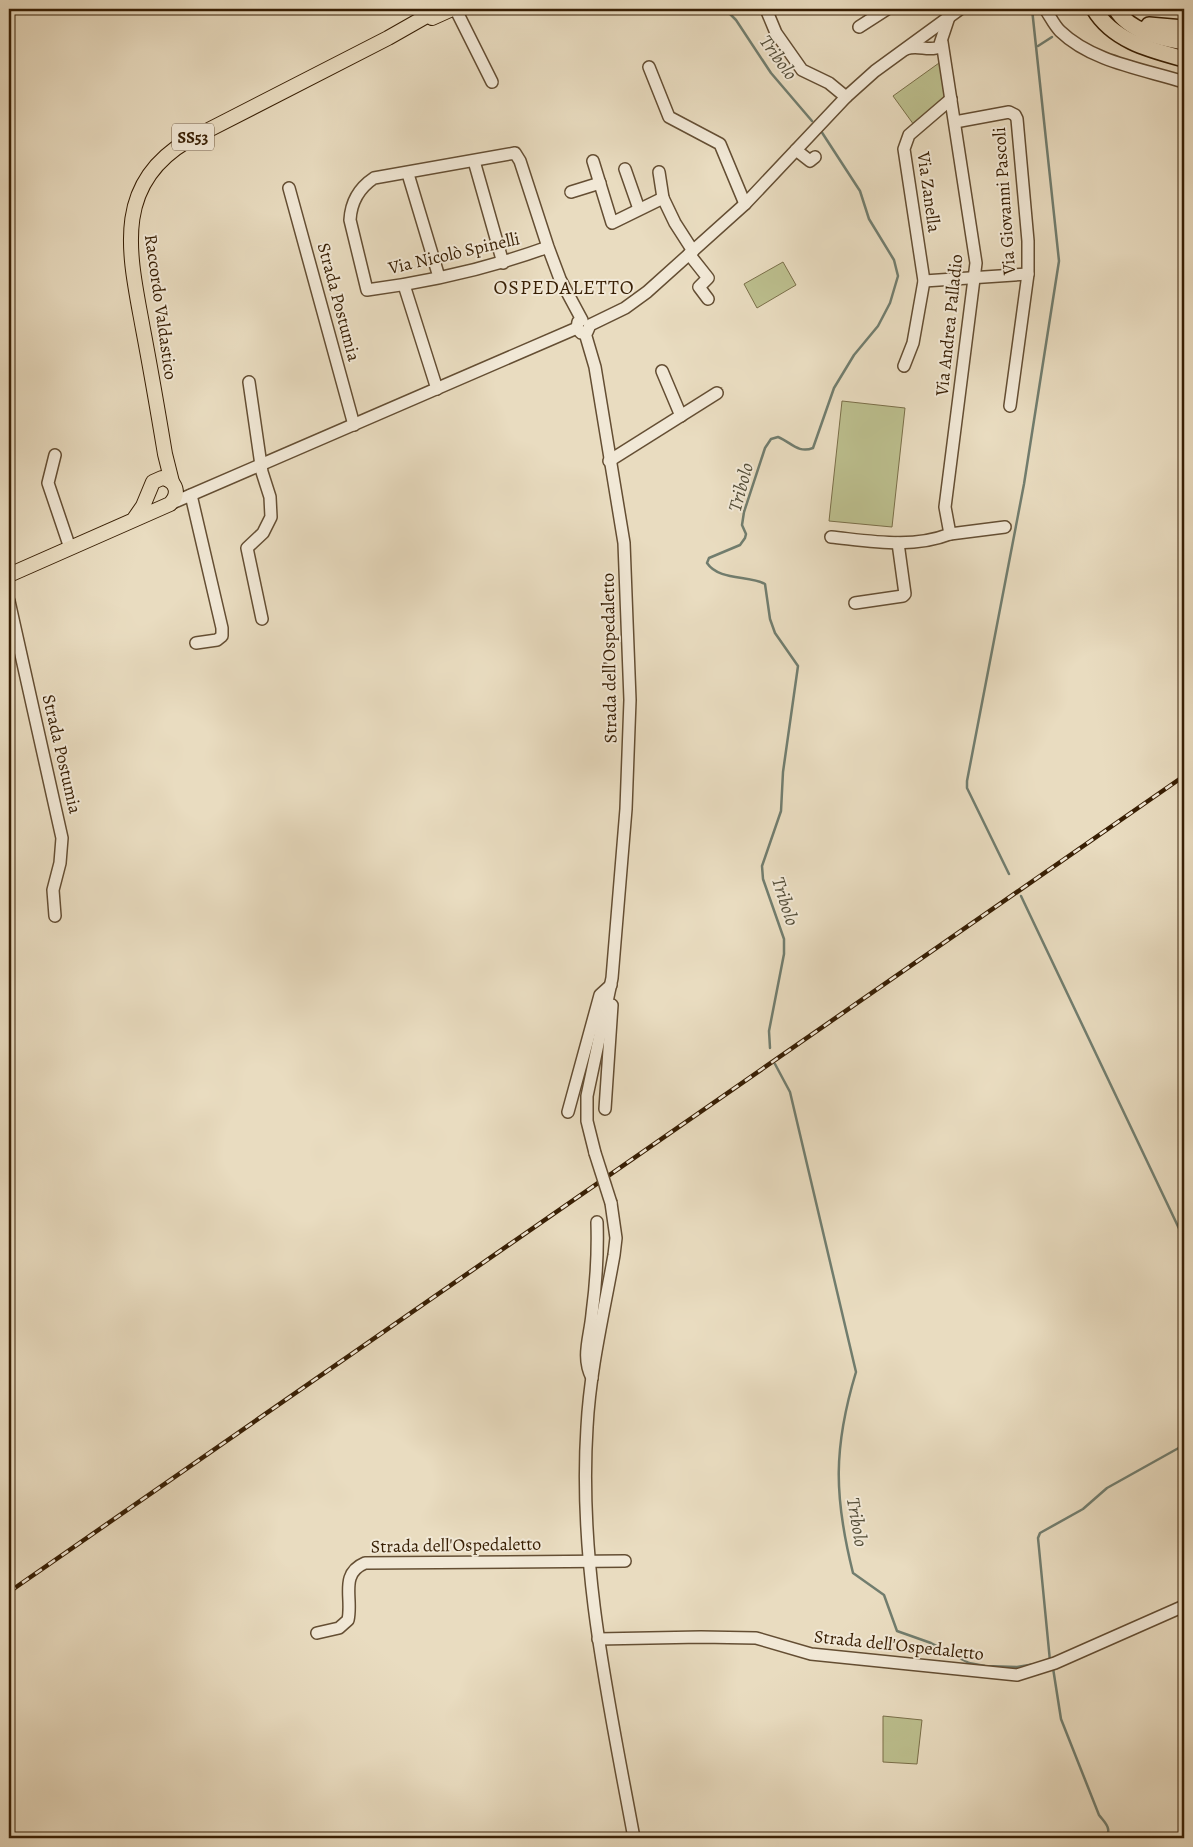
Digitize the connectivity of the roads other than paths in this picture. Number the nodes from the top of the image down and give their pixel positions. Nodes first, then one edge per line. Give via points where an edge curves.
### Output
1 (439, 9) edge
2 (766, 9) edge
3 (887, 9) edge
4 (1045, 9) edge
5 (1094, 9) edge
6 (454, 10) edge
7 (955, 12) edge
8 (1117, 12) edge
9 (859, 27) dead end
10 (1184, 28) edge
11 (928, 33) junction
12 (1120, 35) junction
13 (388, 38) junction
14 (1184, 43) edge
15 (936, 44) junction
16 (904, 50) junction
17 (1184, 59) edge
18 (649, 67) dead end
19 (492, 82) dead end
20 (1184, 82) edge
21 (846, 97) junction
22 (951, 99) junction
23 (955, 122) junction
24 (796, 150) junction
25 (474, 161) junction
26 (594, 161) dead end
27 (814, 162) dead end
28 (625, 169) dead end
29 (658, 172) dead end
30 (408, 174) junction
31 (600, 183) junction
32 (289, 188) dead end
33 (571, 192) dead end
34 (663, 198) junction
35 (745, 204) junction
36 (639, 209) junction
37 (548, 247) junction
38 (691, 253) junction
39 (503, 263) junction
40 (1028, 274) junction
41 (438, 276) junction
42 (975, 278) junction
43 (924, 282) junction
44 (404, 285) junction
45 (708, 300) dead end
46 (583, 326) junction
47 (904, 366) dead end
48 (662, 371) dead end
49 (249, 382) dead end
50 (437, 389) junction
51 (718, 393) dead end
52 (1010, 406) dead end
53 (681, 416) junction
54 (354, 425) junction
55 (54, 454) dead end
56 (165, 454) junction
57 (610, 461) junction
58 (262, 465) junction
59 (156, 480) junction
60 (174, 485) junction
61 (148, 492) junction
62 (193, 494) junction
63 (166, 505) junction
64 (134, 519) junction
65 (1006, 527) dead end
66 (950, 534) junction
67 (830, 537) dead end
68 (898, 543) junction
69 (70, 548) junction
70 (9, 575) edge
71 (9, 601) edge
72 (856, 603) dead end
73 (262, 619) dead end
74 (196, 643) dead end
75 (55, 916) dead end
76 (610, 988) junction
77 (605, 1109) dead end
78 (568, 1112) dead end
79 (597, 1222) dead end
80 (592, 1378) junction
81 (625, 1561) dead end
82 (588, 1563) junction
83 (1184, 1606) edge
84 (317, 1633) dead end
85 (598, 1639) junction
86 (634, 1838) edge

1 - 13 main road, Raccordo Valdastico / SS53
2 - 21 street via 776,33 802,70
3 - 9 street
4 - 20 street via 1059,30 1081,48
5 - 12 highway via 1100,19
6 - 13 main road, Raccordo Valdastico
6 - 19 street
7 - 11 street
7 - 15 street
8 - 10 highway via 1141,24
8 - 14 highway via 1137,28
11 - 15 street via 939,33
11 - 15 street, Via Andrea Palladio via 924,43
11 - 16 street
12 - 14 highway via 1170,44
12 - 17 highway via 1150,50
13 - 56 main road, Raccordo Valdastico / SS53 via 183,143 160,161 143,185 132,218 130,253
15 - 16 street
15 - 22 street, Via Andrea Palladio via 944,61
16 - 21 street
18 - 35 street via 668,117 720,144
21 - 24 street
22 - 23 street, Via Andrea Palladio
22 - 43 street, Via Zanella via 909,136 904,150
23 - 40 street, Via Giovanni Pascoli via 1009,112 1016,117 1028,241
23 - 42 street, Via Andrea Palladio via 975,249
24 - 27 street
24 - 35 street
25 - 30 street
25 - 37 street, Strada dell'Ospedaletto via 513,153 517,155
25 - 39 street
26 - 31 street
28 - 36 street
29 - 34 street
30 - 41 street
30 - 44 street, Via Nicolò Spinelli via 374,178 358,193 350,209 367,290
31 - 33 street
31 - 36 street via 612,222
32 - 54 street, Strada Postumia
34 - 36 street
34 - 38 street
35 - 38 street
37 - 39 street, Via Nicolò Spinelli
37 - 46 street, Strada dell'Ospedaletto
38 - 45 street via 708,278 699,287
38 - 46 street via 638,300
39 - 41 street, Via Nicolò Spinelli
40 - 42 street
40 - 52 street, Via Giovanni Pascoli
41 - 44 street, Via Nicolò Spinelli
42 - 43 street
42 - 66 street, Via Andrea Palladio via 945,507
43 - 47 street, Via Zanella via 913,344
44 - 50 street
46 - 50 street
46 - 57 street, Strada dell'Ospedaletto via 595,367
48 - 53 street
49 - 58 street
50 - 54 street
51 - 53 street
53 - 57 street
54 - 58 street
55 - 69 street via 48,483
56 - 59 main road, Raccordo Valdastico / SS53
56 - 60 main road, Raccordo Valdastico / SS53
57 - 76 street, Strada dell'Ospedaletto via 624,543 630,700 626,809
58 - 62 street
58 - 73 street via 271,517 263,533 247,548
59 - 60 main road via 166,478
59 - 61 main road
60 - 62 street
60 - 63 main road via 176,495
61 - 63 main road via 152,502
61 - 64 main road
62 - 63 street
62 - 74 street via 222,628 222,636 217,640
63 - 64 main road
64 - 69 main road
65 - 66 street
66 - 68 street
67 - 68 street
68 - 72 street via 905,594
69 - 70 main road
71 - 75 street, Strada Postumia via 62,838 53,890
76 - 77 street, Strada dell'Ospedaletto via 613,993
76 - 78 street, Strada dell'Ospedaletto via 600,994
76 - 80 street, Strada dell'Ospedaletto, bridge via 587,1096 587,1121 611,1203 616,1238
79 - 80 street, Strada dell'Ospedaletto via 586,1358 586,1367
80 - 82 street, Strada dell'Ospedaletto via 585,1485
81 - 82 street, Strada dell'Ospedaletto
82 - 84 street, Strada dell'Ospedaletto via 365,1563 355,1567 350,1576 348,1620 339,1628
82 - 85 street, Strada dell'Ospedaletto
83 - 85 street, Strada dell'Ospedaletto via 1051,1665 1017,1675 811,1654 756,1638
85 - 86 street, Strada dell'Ospedaletto

